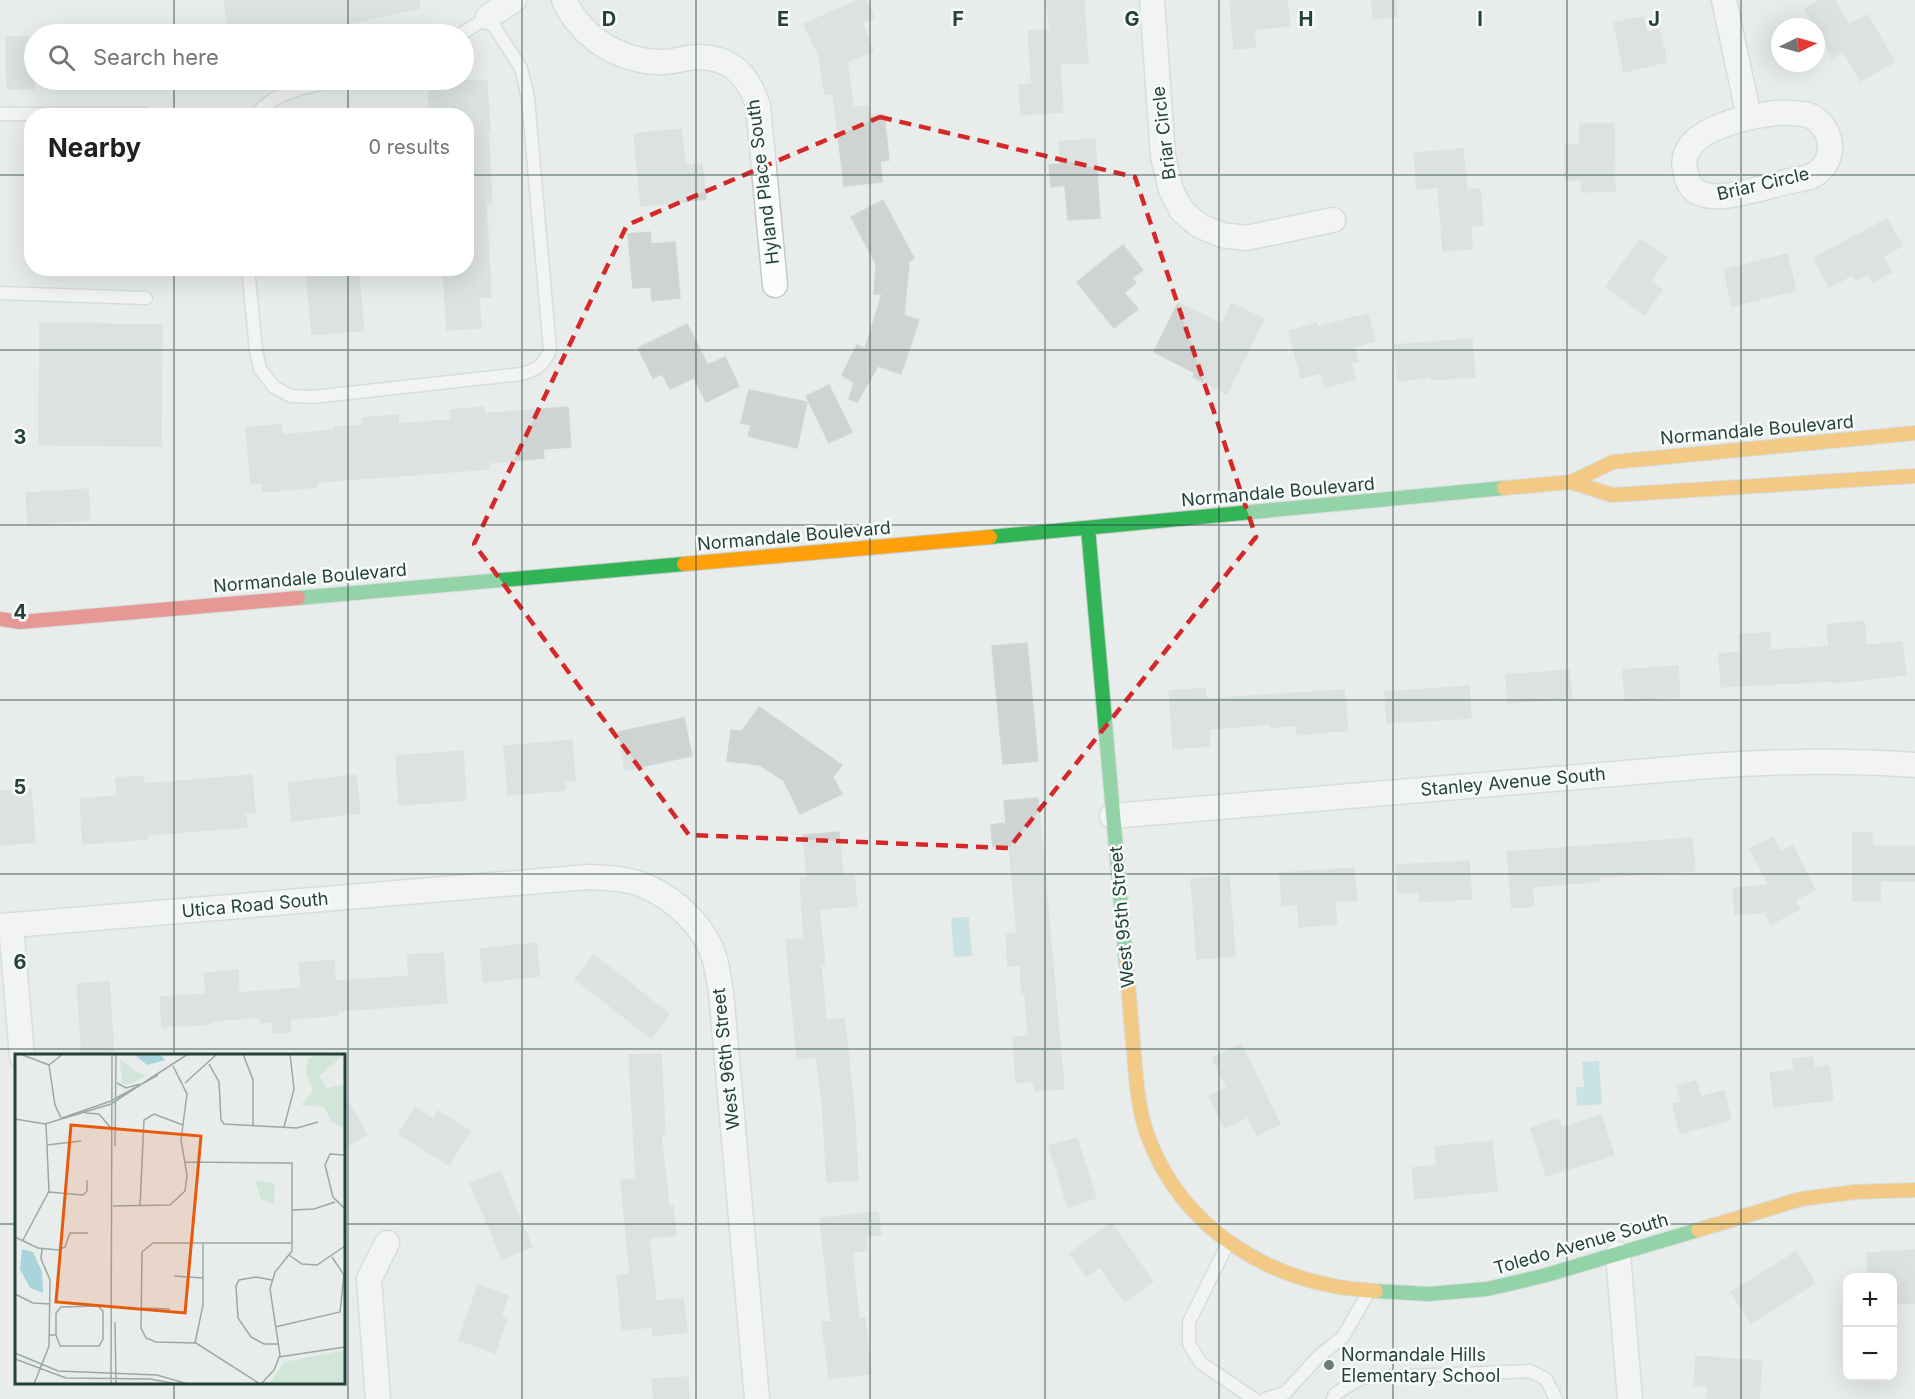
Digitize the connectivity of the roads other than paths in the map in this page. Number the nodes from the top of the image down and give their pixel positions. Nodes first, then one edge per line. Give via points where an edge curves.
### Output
1 (514, 0) edge
2 (564, 0) edge
3 (1152, 0) edge
4 (1724, 0) edge
5 (488, 17) junction
6 (474, 26) edge
7 (300, 90) edge
8 (262, 108) edge
9 (0, 114) edge
10 (24, 114) edge
11 (1749, 117) junction
12 (1333, 219) dead end
13 (249, 276) edge
14 (775, 285) dead end
15 (0, 293) edge
16 (146, 298) dead end
17 (1915, 424) edge
18 (1915, 433) edge
19 (1870, 437) junction
20 (1915, 476) edge
21 (1571, 482) junction
22 (1088, 528) junction
23 (0, 620) edge
24 (20, 622) junction
25 (0, 629) edge
26 (1915, 765) edge
27 (1112, 816) junction
28 (509, 883) joint
29 (5, 926) edge
30 (22, 1054) edge
31 (1915, 1191) edge
32 (1228, 1242) junction
33 (387, 1243) dead end
34 (1618, 1254) junction
35 (1257, 1260) joint
36 (1368, 1291) junction
37 (378, 1399) edge
38 (757, 1399) edge
39 (1254, 1399) edge
40 (1266, 1399) edge
41 (1333, 1399) edge
42 (1556, 1399) edge
43 (1630, 1399) edge

1 - 5 street
2 - 14 street, Hyland Place South via 580,27 603,46 631,59 660,63 699,57 721,59 752,87 758,106
3 - 12 street, Briar Circle via 1163,156 1171,190 1182,211 1200,226 1222,235 1246,238
4 - 11 street
5 - 6 lane
5 - 13 lane via 522,68 528,98 550,350 546,361 534,371 521,374 291,396 274,387 260,369
7 - 8 lane via 279,96
9 - 10 lane
11 - 11 street, Briar Circle via 1786,113 1815,119 1825,127 1830,140 1824,166 1812,176 1725,196 1708,196 1694,190 1684,163 1690,147 1704,134
15 - 16 lane
17 - 19 main road
18 - 19 main road, Normandale Boulevard
19 - 21 main road, Normandale Boulevard via 1613,462
20 - 21 main road, Normandale Boulevard via 1611,495
21 - 22 main road, Normandale Boulevard
22 - 24 main road, Normandale Boulevard
22 - 27 main road, West 95th Street
23 - 24 main road, Normandale Boulevard
24 - 25 main road, Normandale Boulevard
26 - 27 street, Stanley Avenue South via 1786,761
27 - 32 main road, West 95th Street via 1137,1089 1146,1132 1163,1171 1189,1208
28 - 29 street, Utica Road South
28 - 38 street, West 96th Street via 588,877 618,878 647,886 675,904 699,927 714,958 721,992
29 - 30 street
31 - 34 main road, Toledo Avenue South via 1855,1192 1801,1199
32 - 35 main road, West 95th Street
32 - 39 lane via 1189,1322 1189,1344 1201,1363
33 - 37 street via 369,1279
34 - 36 main road, Toledo Avenue South via 1486,1289 1428,1294
34 - 43 street
35 - 36 main road, Toledo Avenue South via 1312,1281
36 - 40 lane via 1343,1336 1285,1393
41 - 42 lane via 1361,1378 1530,1371 1546,1379

